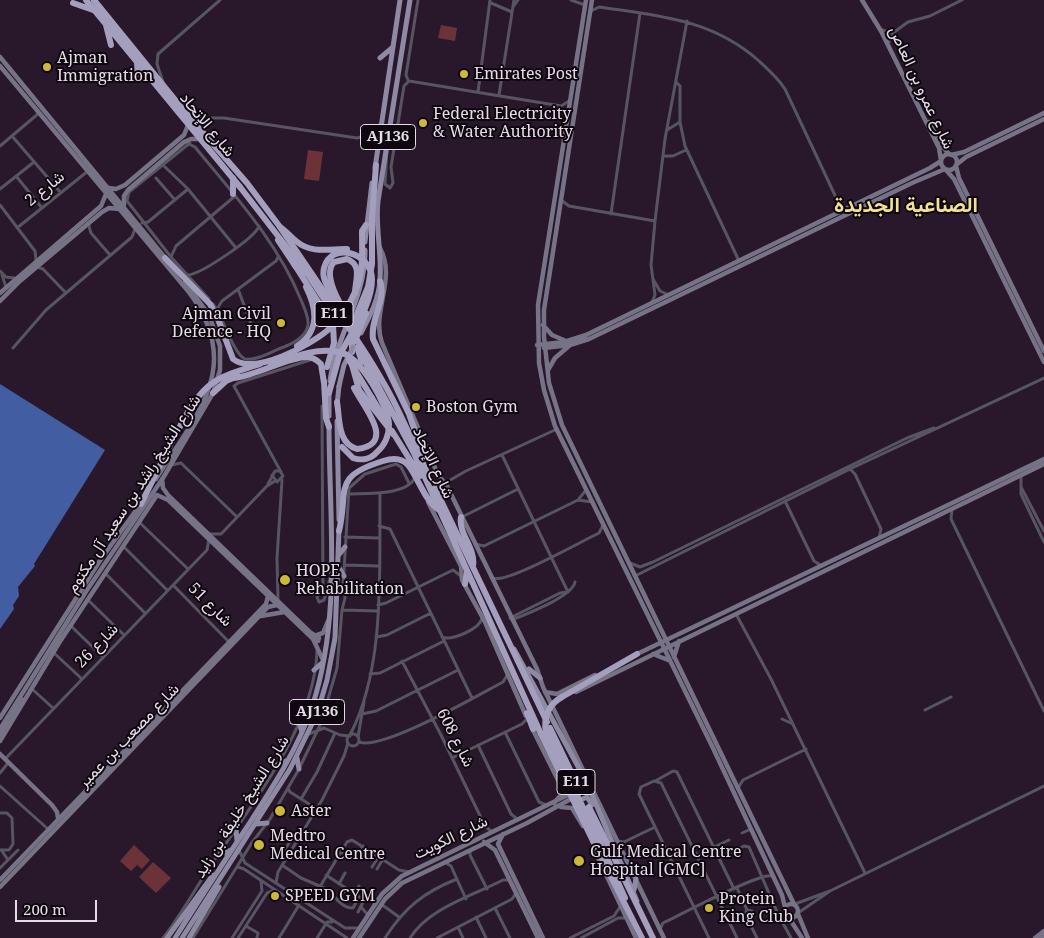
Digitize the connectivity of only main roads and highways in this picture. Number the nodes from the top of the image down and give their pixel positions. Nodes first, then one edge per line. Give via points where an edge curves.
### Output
1 (86, 0) edge
2 (94, 0) edge
3 (98, 0) edge
4 (400, 0) edge
5 (592, 0) edge
6 (863, 0) edge
7 (410, 1) edge
8 (73, 3) dead end
9 (586, 3) edge
10 (103, 10) junction
11 (94, 11) junction
12 (106, 24) junction
13 (111, 45) dead end
14 (393, 47) junction
15 (0, 57) edge
16 (380, 58) dead end
17 (136, 61) junction
18 (0, 66) edge
19 (138, 79) dead end
20 (1044, 113) edge
21 (1044, 119) edge
22 (188, 123) junction
23 (201, 139) junction
24 (181, 143) junction
25 (172, 152) junction
26 (950, 155) junction
27 (561, 160) junction
28 (168, 161) road end
29 (941, 161) junction
30 (376, 165) junction
31 (956, 165) junction
32 (161, 167) road end
33 (153, 168) junction
34 (946, 169) junction
35 (233, 178) junction
36 (244, 185) junction
37 (129, 186) junction
38 (109, 188) junction
39 (562, 192) junction
40 (106, 194) junction
41 (234, 195) road end
42 (122, 208) junction
43 (92, 216) junction
44 (265, 218) junction
45 (824, 220) junction
46 (139, 224) junction
47 (366, 224) junction
48 (280, 227) junction
49 (807, 234) junction
50 (378, 244) junction
51 (168, 257) junction
52 (739, 261) junction
53 (294, 264) junction
54 (34, 267) junction
55 (719, 277) junction
56 (380, 281) junction
57 (0, 292) edge
58 (355, 293) junction
59 (1013, 298) junction
60 (0, 301) edge
61 (1022, 303) junction
62 (335, 308) junction
63 (1022, 318) junction
64 (543, 324) junction
65 (1032, 325) junction
66 (569, 343) junction
67 (357, 346) junction
68 (545, 346) junction
69 (537, 347) junction
70 (1044, 351) edge
71 (337, 355) junction
72 (351, 361) junction
73 (1044, 362) edge
74 (260, 364) junction
75 (273, 366) junction
76 (548, 371) junction
77 (324, 383) junction
78 (374, 388) junction
79 (213, 393) junction
80 (329, 393) junction
81 (337, 402) junction
82 (337, 420) junction
83 (328, 427) junction
84 (394, 435) junction
85 (1044, 459) edge
86 (1044, 464) edge
87 (163, 478) junction
88 (431, 491) junction
89 (164, 494) junction
90 (141, 504) junction
91 (946, 506) junction
92 (138, 516) junction
93 (143, 516) junction
94 (464, 518) junction
95 (929, 520) junction
96 (339, 531) junction
97 (219, 547) junction
98 (345, 547) road end
99 (338, 556) junction
100 (104, 563) junction
101 (338, 566) junction
102 (473, 567) junction
103 (105, 573) junction
104 (464, 574) junction
105 (344, 576) road end
106 (465, 584) joint
107 (268, 596) junction
108 (754, 599) junction
109 (277, 603) junction
110 (267, 606) junction
111 (284, 612) junction
112 (736, 614) junction
113 (261, 616) junction
114 (329, 619) junction
115 (657, 629) junction
116 (675, 636) junction
117 (314, 637) junction
118 (680, 640) junction
119 (664, 644) junction
120 (511, 648) junction
121 (649, 648) junction
122 (637, 654) joint
123 (651, 654) junction
124 (521, 659) junction
125 (49, 660) junction
126 (332, 660) junction
127 (42, 661) junction
128 (323, 661) junction
129 (672, 661) junction
130 (336, 668) road end
131 (314, 670) road end
132 (540, 678) junction
133 (26, 686) junction
134 (521, 688) junction
135 (545, 692) junction
136 (22, 698) junction
137 (559, 698) junction
138 (22, 705) junction
139 (10, 707) junction
140 (554, 710) junction
141 (0, 716) edge
142 (558, 718) junction
143 (299, 722) road end
144 (531, 727) junction
145 (558, 727) junction
146 (0, 729) edge
147 (302, 732) junction
148 (0, 735) edge
149 (0, 742) edge
150 (297, 758) junction
151 (3, 759) edge
152 (288, 760) junction
153 (277, 765) road end
154 (578, 767) junction
155 (299, 769) road end
156 (557, 777) junction
157 (585, 779) junction
158 (583, 790) junction
159 (592, 794) junction
160 (551, 804) junction
161 (52, 805) junction
162 (541, 809) junction
163 (65, 810) junction
164 (541, 815) junction
165 (600, 815) junction
166 (58, 818) junction
167 (530, 822) junction
168 (267, 823) road end
169 (256, 824) junction
170 (582, 824) junction
171 (236, 829) road end
172 (503, 833) junction
173 (598, 837) junction
174 (484, 839) junction
175 (237, 841) junction
176 (496, 845) junction
177 (461, 847) junction
178 (232, 850) junction
179 (217, 856) road end
180 (443, 856) junction
181 (453, 856) junction
182 (222, 865) junction
183 (434, 866) junction
184 (227, 871) junction
185 (606, 876) junction
186 (636, 879) junction
187 (1, 883) edge
188 (614, 884) junction
189 (634, 890) junction
190 (794, 904) junction
191 (623, 907) junction
192 (785, 907) junction
193 (639, 911) junction
194 (798, 913) junction
195 (788, 918) junction
196 (172, 924) road end
197 (172, 931) junction
198 (1044, 932) edge
199 (167, 938) edge
200 (175, 938) edge
201 (182, 938) edge
202 (189, 938) edge
203 (353, 938) edge
204 (359, 938) edge
205 (538, 938) edge
206 (543, 938) edge
207 (636, 938) edge
208 (642, 938) edge
209 (653, 938) edge
210 (664, 938) edge
211 (802, 938) edge
212 (808, 938) edge
213 (1036, 938) edge

1 - 11 highway, شارع الإتحاد / E11
2 - 10 highway, شارع الإتحاد / E11
3 - 10 main road, شارع الإتحاد
4 - 14 main road, AJ136
5 - 39 main road
6 - 26 main road, شارع عمرو بن العاص via 883,30 942,146
6 - 29 main road, شارع عمرو بن العاص via 939,148
7 - 50 main road, AJ136 via 376,212
8 - 11 highway
9 - 27 main road
10 - 36 highway, شارع الإتحاد / E11
11 - 12 highway, شارع الإتحاد / E11
12 - 13 highway
12 - 17 highway, شارع الإتحاد / E11
14 - 16 main road
14 - 30 main road, AJ136
15 - 38 main road, شارع الشيخ راشد بن سعيد آل مكتوم
17 - 19 highway
17 - 22 highway, شارع الإتحاد / E11
18 - 40 main road, شارع الشيخ راشد بن سعيد آل مكتوم
20 - 26 main road via 964,152
21 - 31 main road
22 - 23 highway, شارع الإتحاد / E11
22 - 24 main road
23 - 24 main road
23 - 35 highway, شارع الإتحاد / E11
24 - 25 main road
24 - 37 main road
25 - 28 main road
25 - 33 main road
26 - 29 main road
26 - 31 main road via 956,159
27 - 39 main road via 559,188
27 - 69 main road via 538,306
29 - 34 main road
29 - 45 main road
30 - 47 main road, AJ136
30 - 72 highway via 372,264 368,287 352,326
31 - 34 main road
31 - 61 main road via 959,178
32 - 33 main road
33 - 37 main road
34 - 49 main road
34 - 59 main road
35 - 36 highway, شارع الإتحاد / E11
35 - 41 highway
36 - 44 highway, شارع الإتحاد / E11, bridge
36 - 48 highway, شارع الإتحاد / E11
37 - 38 main road
37 - 42 main road
38 - 42 main road, شارع الشيخ راشد بن سعيد آل مكتوم
39 - 64 main road
40 - 42 main road, شارع الشيخ راشد بن سعيد آل مكتوم
40 - 43 main road via 105,201
42 - 43 main road via 106,209
42 - 46 main road, شارع الشيخ راشد بن سعيد آل مكتوم
43 - 54 main road via 88,223
43 - 54 main road via 45,252 36,260
44 - 53 highway, bridge
44 - 67 highway, شارع الإتحاد / E11, bridge
45 - 49 main road via 808,229
45 - 52 main road
46 - 51 main road, شارع الشيخ راشد بن سعيد آل مكتوم
46 - 90 main road, شارع الشيخ راشد بن سعيد آل مكتوم via 142,235 202,312 212,336 215,364 212,383 203,404
47 - 58 highway via 362,231 362,271
47 - 80 main road, شارع الشيخ خليفة بن زايد / AJ136 via 364,272 333,366
48 - 62 highway, شارع الإتحاد / E11, bridge
48 - 67 highway, bridge via 296,242 309,248 358,251 374,268 375,282 356,333
49 - 55 main road
50 - 56 main road, AJ136
50 - 94 main road via 386,274 380,339 438,473
51 - 74 highway, bridge via 211,303 232,357 242,364
51 - 79 main road, شارع الشيخ راشد بن سعيد آل مكتوم via 200,300 216,331 221,362
52 - 55 main road
52 - 66 main road
53 - 75 highway, bridge via 310,296 315,311 314,324 301,344
53 - 77 highway, bridge via 333,325 334,343
54 - 57 main road via 14,278
54 - 60 main road
55 - 66 main road via 589,339
56 - 67 main road, AJ136
56 - 88 highway via 382,291 372,326 374,343 409,414 433,476
58 - 67 highway, bridge via 356,266 347,260 334,262 329,278 356,331
58 - 75 highway via 328,330
59 - 61 main road via 1018,306
59 - 63 main road
61 - 65 main road
62 - 67 highway, شارع الإتحاد / E11, bridge
62 - 71 highway, bridge via 324,277 324,267 335,255 354,254 367,264 371,286 364,308
63 - 65 main road via 1025,316
63 - 73 main road
64 - 66 main road via 554,337
64 - 68 main road
65 - 70 main road
66 - 68 main road
66 - 76 main road
67 - 78 highway, bridge
67 - 81 main road, شارع الشيخ خليفة بن زايد / AJ136, bridge via 344,366
67 - 88 highway, شارع الإتحاد / E11, bridge via 414,450
68 - 69 main road
68 - 76 main road
69 - 115 main road via 544,390 557,429
71 - 75 highway, bridge via 310,352
71 - 78 highway, bridge via 346,354 358,363
71 - 80 highway
71 - 84 highway, bridge via 353,365
72 - 81 highway via 349,375 352,384 376,427 374,439 369,444 357,448 346,443 341,433
72 - 84 highway via 359,390
74 - 75 highway
74 - 90 highway, bridge via 223,377 206,388 170,445
75 - 77 highway via 301,358 314,359 322,366
75 - 79 highway via 226,381
76 - 115 main road via 562,425
77 - 83 highway
78 - 82 highway, bridge via 388,418 388,432 374,455 364,459 353,458 342,447
79 - 87 main road, شارع الشيخ راشد بن سعيد آل مكتوم
80 - 83 main road, شارع الشيخ خليفة بن زايد / AJ136
81 - 82 main road, شارع الشيخ خليفة بن زايد / AJ136
82 - 96 main road, شارع الشيخ خليفة بن زايد / AJ136
83 - 114 main road, شارع الشيخ خليفة بن زايد / AJ136 via 332,520
84 - 88 highway via 426,488
85 - 91 main road
86 - 95 main road
87 - 89 main road
87 - 92 main road, شارع الشيخ راشد بن سعيد آل مكتوم
88 - 96 highway via 407,464 395,458 367,466 349,478 344,489
88 - 102 highway, شارع الإتحاد / E11
88 - 104 main road
88 - 104 highway, شارع الإتحاد / E11
89 - 93 main road via 156,496
89 - 97 main road
90 - 139 main road, شارع الشيخ راشد بن سعيد آل مكتوم via 101,559
91 - 95 main road
91 - 108 main road
92 - 93 main road
92 - 100 main road, شارع الشيخ راشد بن سعيد آل مكتوم
93 - 103 main road
94 - 102 highway via 461,526 473,555
94 - 132 main road
95 - 112 main road
96 - 99 main road, شارع الشيخ خليفة بن زايد / AJ136
97 - 107 main road
97 - 109 main road
98 - 99 main road
99 - 101 main road, شارع الشيخ خليفة بن زايد / AJ136
100 - 103 main road
100 - 127 main road, شارع الشيخ راشد بن سعيد آل مكتوم
101 - 105 main road
101 - 126 main road, شارع الشيخ خليفة بن زايد / AJ136
102 - 120 highway, شارع الإتحاد / E11
103 - 125 main road
104 - 106 highway
104 - 134 highway, شارع الإتحاد / E11
106 - 144 main road
107 - 109 main road
107 - 110 main road, شارع مصعب بن عمير
108 - 112 main road via 738,609
108 - 116 main road
109 - 110 main road
109 - 111 main road
109 - 117 main road
110 - 113 main road, شارع مصعب بن عمير
110 - 163 main road, شارع مصعب بن عمير
111 - 113 main road
111 - 117 main road
112 - 118 main road
113 - 187 main road, شارع مصعب بن عمير
114 - 117 main road via 323,632
114 - 128 main road, شارع الشيخ خليفة بن زايد / AJ136
115 - 116 main road
115 - 119 main road
115 - 121 main road
116 - 119 main road
117 - 128 main road
118 - 119 main road
118 - 129 main road
119 - 121 main road
119 - 123 main road
119 - 129 main road
120 - 124 main road
120 - 173 highway, شارع الإتحاد / E11, bridge
121 - 122 main road
122 - 137 highway
123 - 129 main road
123 - 137 main road
124 - 132 main road
124 - 145 main road
125 - 127 main road
125 - 138 main road
126 - 130 main road
126 - 150 main road, شارع الشيخ خليفة بن زايد / AJ136 via 309,734
127 - 133 main road, شارع الشيخ راشد بن سعيد آل مكتوم
128 - 131 main road
128 - 147 main road, شارع الشيخ خليفة بن زايد / AJ136
129 - 190 main road
129 - 192 main road
132 - 135 main road
133 - 136 main road
133 - 139 main road, شارع الشيخ راشد بن سعيد آل مكتوم
134 - 144 highway
134 - 173 highway, شارع الإتحاد / E11, bridge via 541,734
135 - 137 main road
135 - 140 main road
136 - 138 main road
136 - 148 main road
137 - 140 main road
137 - 173 highway, bridge via 548,711 546,732
138 - 149 main road
139 - 141 main road, شارع الشيخ راشد بن سعيد آل مكتوم
139 - 146 main road, شارع الشيخ راشد بن سعيد آل مكتوم
140 - 142 main road
142 - 145 main road
142 - 186 main road
143 - 147 main road
144 - 156 main road
145 - 154 main road
147 - 152 main road, شارع الشيخ خليفة بن زايد / AJ136
150 - 155 main road
150 - 169 main road, شارع الشيخ خليفة بن زايد / AJ136
151 - 161 main road
152 - 153 main road
152 - 175 main road, شارع الشيخ خليفة بن زايد / AJ136
154 - 156 main road via 580,781 569,788 565,788
154 - 157 main road
156 - 160 main road via 562,792
157 - 158 main road
157 - 159 main road
158 - 159 main road
158 - 160 main road, شارع الكويت
158 - 164 main road, شارع الكويت
159 - 165 main road
160 - 162 main road, شارع الكويت
161 - 163 main road
161 - 166 main road
162 - 167 main road via 542,812 532,817
162 - 174 main road, شارع الكويت
163 - 166 main road, شارع مصعب بن عمير
164 - 167 main road, شارع الكويت
164 - 170 main road via 566,806 573,810
165 - 170 main road via 588,798 576,802 574,806
165 - 189 main road
166 - 187 main road, شارع مصعب بن عمير
167 - 172 main road, شارع الكويت
168 - 169 main road
169 - 184 main road, شارع الشيخ خليفة بن زايد / AJ136
170 - 185 main road
171 - 175 main road
172 - 174 main road, شارع الكويت
172 - 176 main road
173 - 188 highway, شارع الإتحاد / E11
173 - 191 highway via 620,883
173 - 193 highway, شارع الإتحاد / E11
174 - 176 main road
174 - 177 main road, شارع الكويت
174 - 181 main road, شارع الكويت
175 - 178 main road, شارع الشيخ خليفة بن زايد / AJ136
176 - 205 main road
176 - 206 main road
177 - 180 main road, شارع الكويت
177 - 181 main road via 452,853
178 - 179 main road
178 - 182 main road, شارع الشيخ خليفة بن زايد / AJ136
180 - 183 main road via 444,859
180 - 203 main road, شارع الكويت via 398,879 368,911
181 - 183 main road, شارع الكويت
182 - 197 main road
182 - 200 main road, شارع الشيخ خليفة بن زايد / AJ136
183 - 204 main road, شارع الكويت via 402,882 381,904
184 - 201 main road, شارع الشيخ خليفة بن زايد / AJ136
184 - 202 main road
185 - 188 highway
185 - 191 main road
186 - 189 main road
186 - 210 main road
188 - 191 highway, شارع الإتحاد / E11
189 - 193 main road
190 - 192 main road
190 - 194 main road
191 - 207 main road
191 - 208 highway, شارع الإتحاد / E11
192 - 195 main road
193 - 209 highway, شارع الإتحاد / E11
194 - 195 main road
194 - 212 main road
195 - 211 main road
196 - 197 main road
197 - 199 main road
198 - 213 main road

